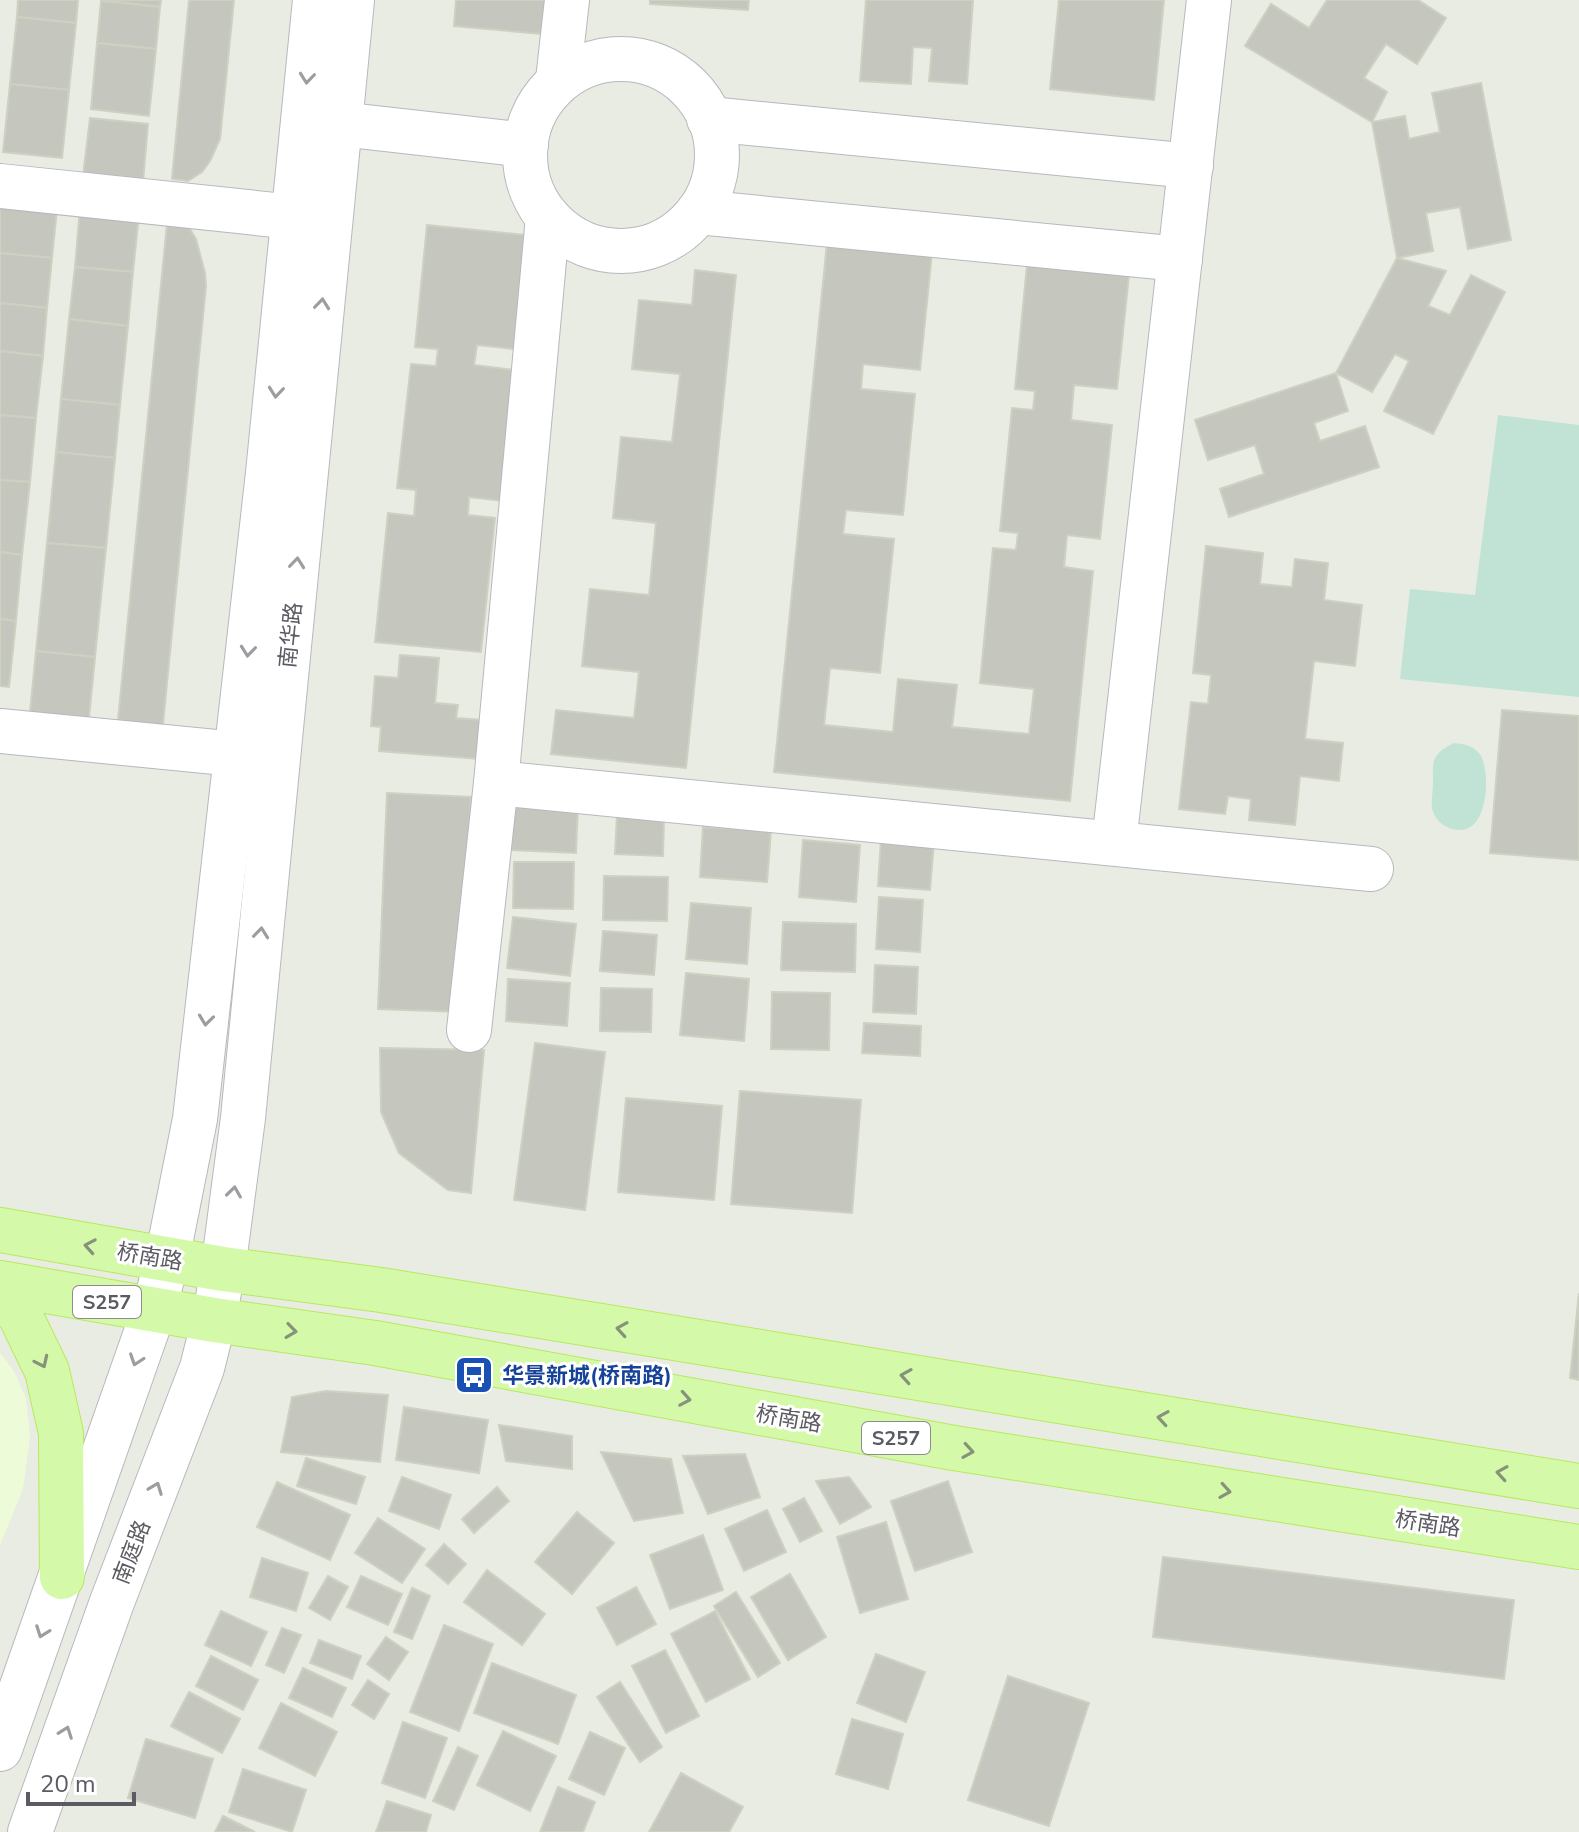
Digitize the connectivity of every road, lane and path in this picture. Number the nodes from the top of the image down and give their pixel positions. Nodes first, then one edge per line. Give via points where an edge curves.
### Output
1 (315, 0) edge
2 (352, 0) edge
3 (567, 0) edge
4 (1209, 0) edge
5 (558, 80) junction
6 (709, 119) junction
7 (340, 124) junction
8 (526, 145) junction
9 (1191, 166) junction
10 (0, 186) edge
11 (698, 212) junction
12 (294, 217) junction
13 (548, 217) junction
14 (1180, 259) junction
15 (0, 731) edge
16 (236, 754) junction
17 (496, 783) junction
18 (1114, 843) junction
19 (1371, 869) dead end
20 (469, 1030) dead end
21 (0, 1230) edge
22 (167, 1259) junction
23 (223, 1269) junction
24 (0, 1283) edge
25 (0, 1298) edge
26 (154, 1310) junction
27 (214, 1320) junction
28 (1579, 1486) edge
29 (1579, 1547) edge
30 (62, 1577) junction
31 (0, 1749) edge
32 (30, 1832) edge

1 -> 12 street, 南华路
2 - 7 street, 南华路
3 - 5 street
4 - 9 street
5 - 6 street via 597,60 623,57 647,62 689,88
5 - 8 street via 531,120
6 - 9 street
6 - 11 street via 717,152 714,175
7 - 8 street
23 -> 7 street, 南华路 via 243,1118
8 - 13 street via 527,171
9 - 14 street
10 - 12 street
11 - 13 street via 655,245 617,253 578,245
11 - 14 street
12 -> 16 street, 南华路
13 - 17 street
14 - 18 street
15 - 16 street
16 -> 22 street, 南华路 via 195,1119
17 - 18 street
17 - 20 street
18 - 19 street
22 -> 21 main road, 桥南路 / S257
22 - 23 main road, 桥南路 / S257
22 - 26 street
23 - 27 street, 南庭路
28 -> 23 main road, 桥南路 / S257 via 381,1290
24 - 26 main road, 桥南路 / S257
25 -> 30 main road via 19,1313 47,1371 61,1433
26 - 27 main road, 桥南路 / S257
26 -> 30 street
27 -> 29 main road, 桥南路 / S257 via 375,1343 970,1451
32 -> 27 street, 南庭路 via 202,1368
30 -> 31 street

